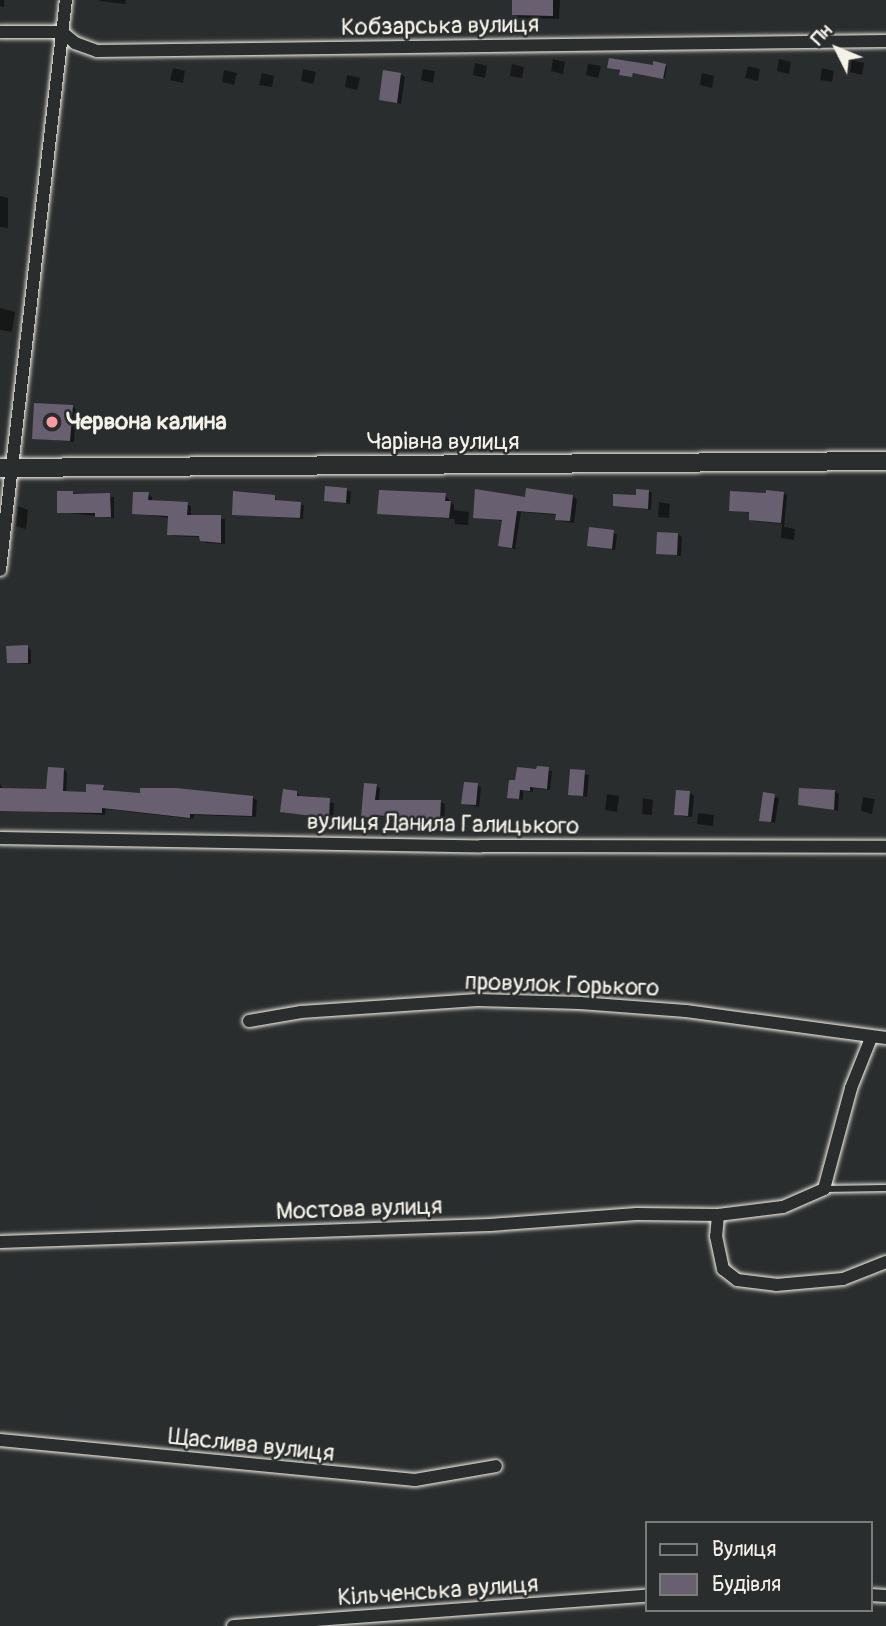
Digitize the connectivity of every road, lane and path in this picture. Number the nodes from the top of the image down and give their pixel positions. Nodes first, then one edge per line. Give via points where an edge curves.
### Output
1 (66, 0) edge
2 (0, 32) edge
3 (62, 32) junction
4 (886, 41) edge
5 (886, 461) edge
6 (7, 468) edge
7 (0, 570) edge
8 (0, 838) edge
9 (886, 847) edge
10 (249, 1021) dead end
11 (871, 1038) junction
12 (886, 1038) edge
13 (886, 1188) edge
14 (824, 1189) junction
15 (718, 1215) junction
16 (0, 1242) edge
17 (886, 1262) edge
18 (0, 1440) edge
19 (496, 1466) dead end
20 (644, 1596) edge
21 (439, 1620) edge
22 (233, 1626) edge

1 - 3 street
2 - 3 street, Кобзарська вулиця
3 - 4 street, Кобзарська вулиця via 97,51
3 - 6 street
5 - 6 street, Чарівна вулиця
6 - 7 street
8 - 9 street, вулиця Данила Галицького
10 - 11 street, провулок Горького via 301,1012 478,1000 686,1011
11 - 12 street, провулок Горького
11 - 14 street via 851,1088
13 - 14 lane, Мостова вулиця
14 - 15 street, Мостова вулиця via 783,1208
15 - 16 street, Мостова вулиця via 637,1214 490,1226
15 - 17 street via 716,1236 723,1269 737,1280 776,1285 843,1279
18 - 19 street, Щаслива вулиця via 415,1480
20 - 21 street, Кільченська вулиця
21 - 22 street, Кільченська вулиця

